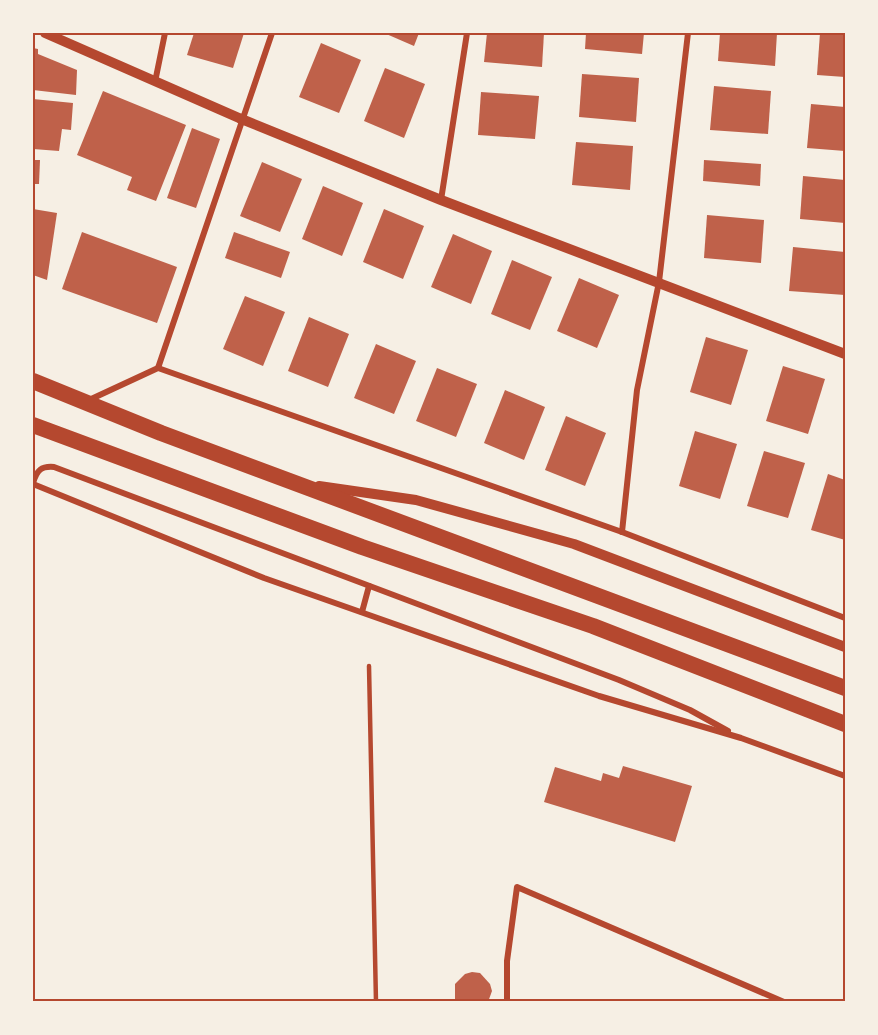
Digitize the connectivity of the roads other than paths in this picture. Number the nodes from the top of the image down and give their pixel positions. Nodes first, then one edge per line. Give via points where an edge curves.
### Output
1 (45, 33) edge
2 (165, 33) edge
3 (272, 33) edge
4 (467, 33) edge
5 (688, 33) edge
6 (155, 82) junction
7 (240, 119) junction
8 (441, 200) junction
9 (659, 282) junction
10 (845, 354) edge
11 (158, 368) junction
12 (33, 381) edge
13 (86, 402) junction
14 (33, 425) edge
15 (33, 483) edge
16 (295, 483) junction
17 (622, 532) junction
18 (369, 586) junction
19 (362, 612) junction
20 (845, 618) edge
21 (845, 647) edge
22 (369, 666) dead end
23 (845, 688) edge
24 (845, 724) edge
25 (741, 738) junction
26 (845, 776) edge
27 (376, 1002) edge
28 (507, 1002) edge
29 (784, 1002) edge

1 - 6 street
2 - 6 street
3 - 7 street
4 - 8 street
5 - 9 street
6 - 7 street
7 - 8 street
7 - 11 street
8 - 9 street
9 - 10 street
9 - 17 street via 637,390
11 - 13 street
11 - 17 street
12 - 13 highway
13 - 16 highway
14 - 24 highway via 362,548 593,626
15 - 18 street via 43,466 54,467
15 - 19 street via 264,578
16 - 21 street via 416,500 528,530
16 - 23 highway
17 - 20 street
18 - 19 street
18 - 25 street via 646,691
19 - 25 street via 599,696
22 - 27 lane
25 - 26 street
28 - 29 street via 507,961 517,887

